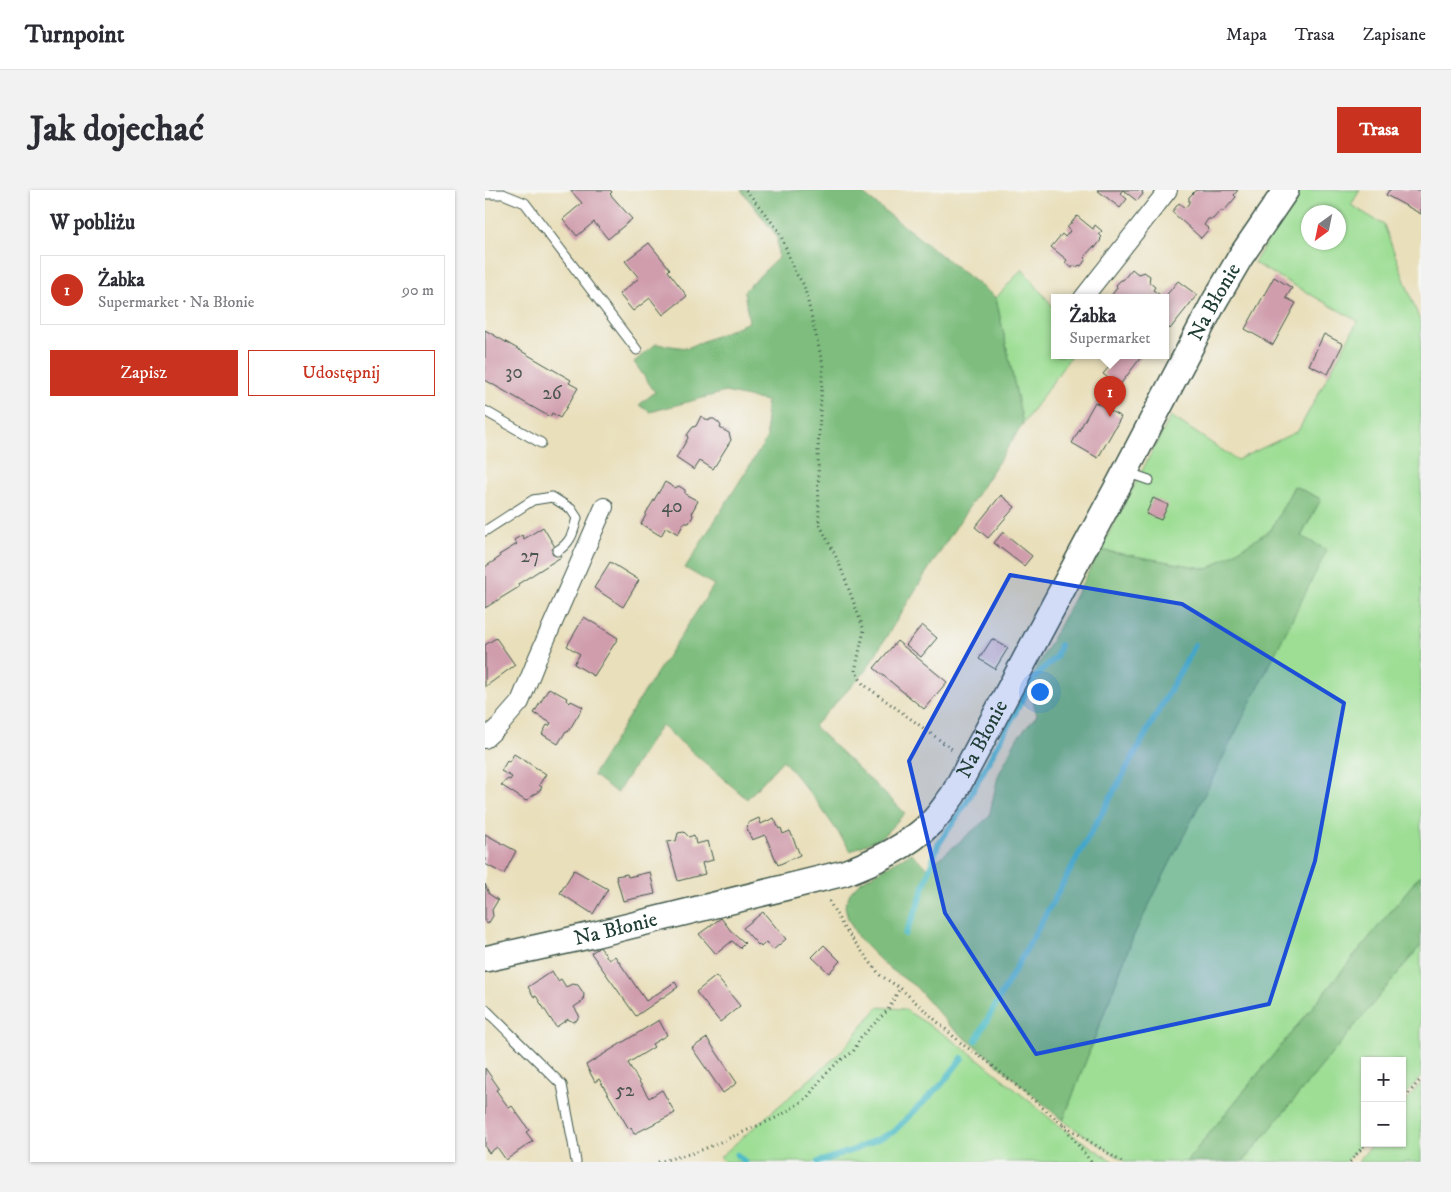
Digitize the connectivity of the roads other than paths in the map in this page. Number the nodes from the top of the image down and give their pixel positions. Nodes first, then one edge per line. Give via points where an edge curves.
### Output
1 (1168, 190) edge
2 (1286, 190) edge
3 (485, 194) edge
4 (1086, 294) edge
5 (637, 350) dead end
6 (485, 411) edge
7 (541, 443) dead end
8 (1125, 472) junction
9 (1149, 480) dead end
10 (603, 507) dead end
11 (485, 531) edge
12 (557, 551) dead end
13 (485, 739) edge
14 (485, 959) edge
15 (485, 1009) edge
16 (576, 1162) edge

1 - 4 street
2 - 8 street, Na Błonie via 1214,302
3 - 5 lane via 503,194 525,203
6 - 7 lane
8 - 9 lane
8 - 14 street, Na Błonie via 953,795 932,822 906,844 875,861 835,876
10 - 13 street via 520,702
11 - 12 lane via 533,500 552,497 571,509 577,518 572,537
15 - 16 lane via 562,1086

